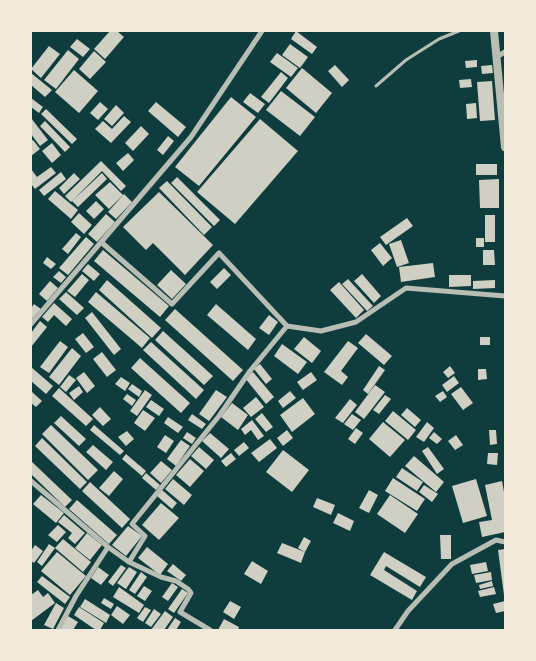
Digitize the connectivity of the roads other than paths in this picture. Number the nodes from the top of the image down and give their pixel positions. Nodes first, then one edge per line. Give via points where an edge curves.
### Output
1 (262, 31) edge
2 (459, 31) edge
3 (494, 31) edge
4 (501, 54) edge
5 (376, 86) dead end
6 (505, 147) edge
7 (101, 242) junction
8 (505, 296) edge
9 (31, 324) edge
10 (287, 326) junction
11 (31, 481) edge
12 (505, 542) edge
13 (108, 547) junction
14 (129, 562) junction
15 (58, 630) edge
16 (210, 630) edge
17 (396, 630) edge

1 - 7 street via 191,137
2 - 5 lane via 439,39 406,60
3 - 4 street
4 - 6 street
7 - 9 street
7 - 10 street via 172,304 219,253
8 - 10 street via 406,288 356,322 321,331
10 - 14 street via 250,371 220,416 132,524 145,536
11 - 13 street
12 - 17 street via 496,540 452,564 408,611
13 - 14 street
13 - 15 street
14 - 16 street via 188,588 191,593 180,612

